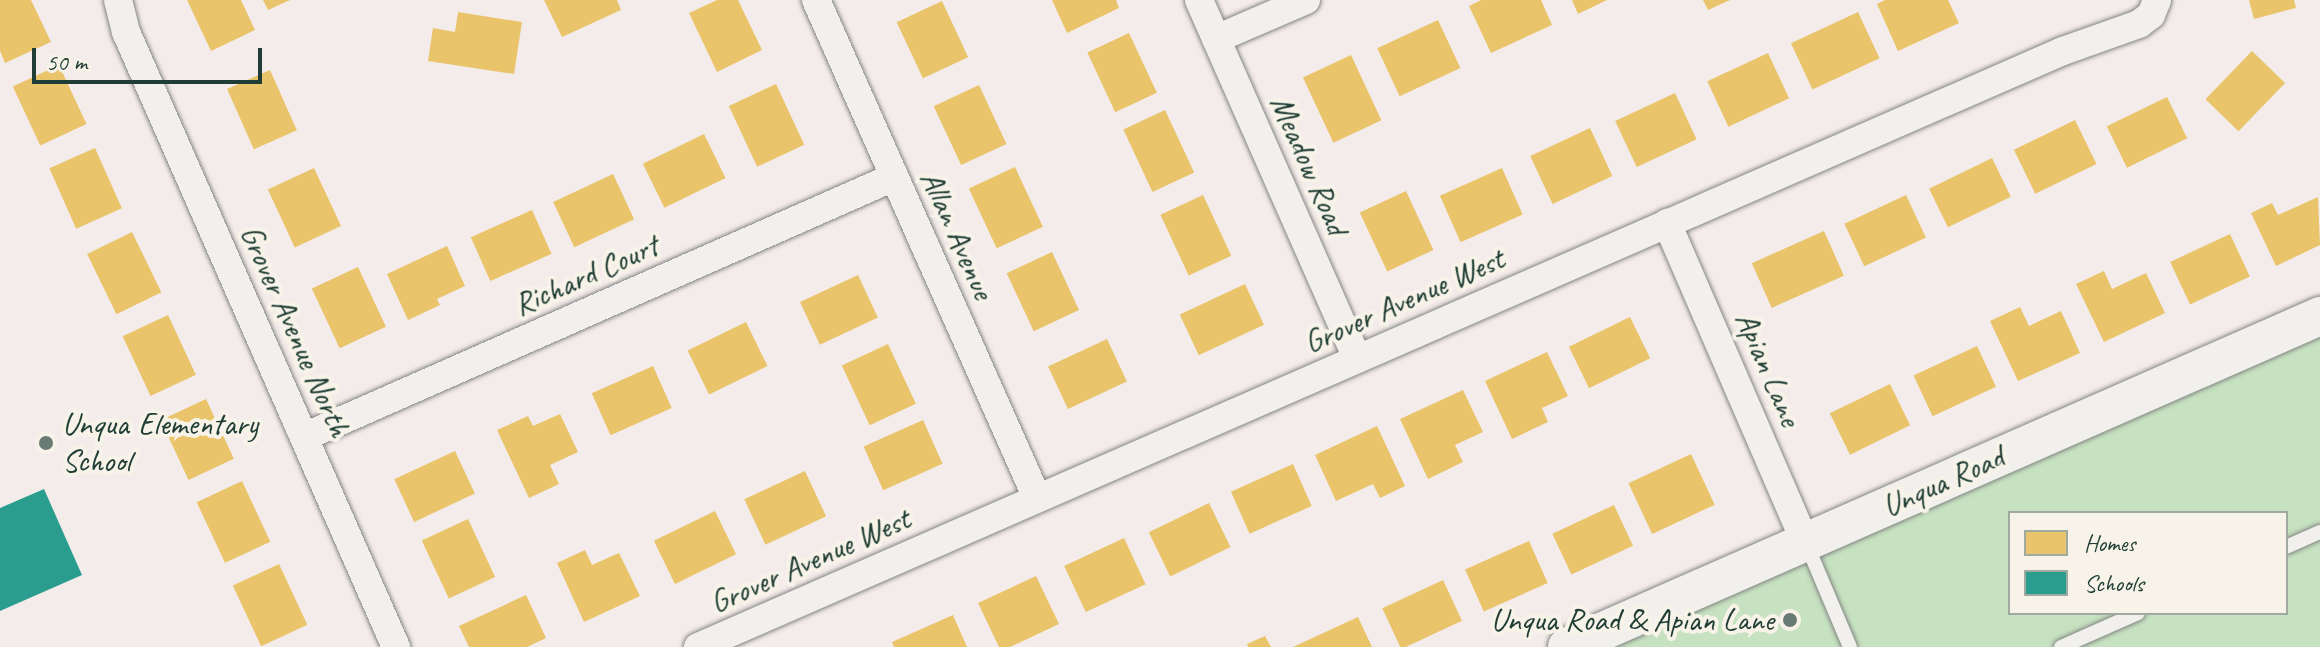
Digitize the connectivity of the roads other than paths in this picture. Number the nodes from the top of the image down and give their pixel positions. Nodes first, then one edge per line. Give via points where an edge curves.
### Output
1 (118, 0) edge
2 (816, 0) edge
3 (1199, 0) edge
4 (1306, 0) edge
5 (2157, 0) edge
6 (1216, 39) junction
7 (894, 177) junction
8 (1667, 223) junction
9 (2320, 316) edge
10 (1357, 358) junction
11 (304, 437) junction
12 (1037, 498) junction
13 (2320, 532) edge
14 (1805, 542) junction
15 (2288, 546) edge
16 (2133, 615) edge
17 (396, 647) edge
18 (698, 647) edge
19 (1567, 647) edge
20 (1850, 647) edge
21 (2061, 647) edge

1 - 11 street, Grover Avenue North via 132,44
2 - 7 street, Allan Avenue
3 - 6 street, Meadow Road
4 - 6 street
5 - 8 street, Grover Avenue West via 2151,15 2139,24 2063,51
6 - 10 street, Meadow Road
7 - 11 street, Richard Court
7 - 12 street, Allan Avenue
8 - 10 street, Grover Avenue West
8 - 14 street, Apian Lane
9 - 14 street, Unqua Road
10 - 12 street, Grover Avenue West
11 - 17 street, Grover Avenue North
12 - 18 street, Grover Avenue West
13 - 15 lane
14 - 19 street, Unqua Road
14 - 20 lane
16 - 21 lane

